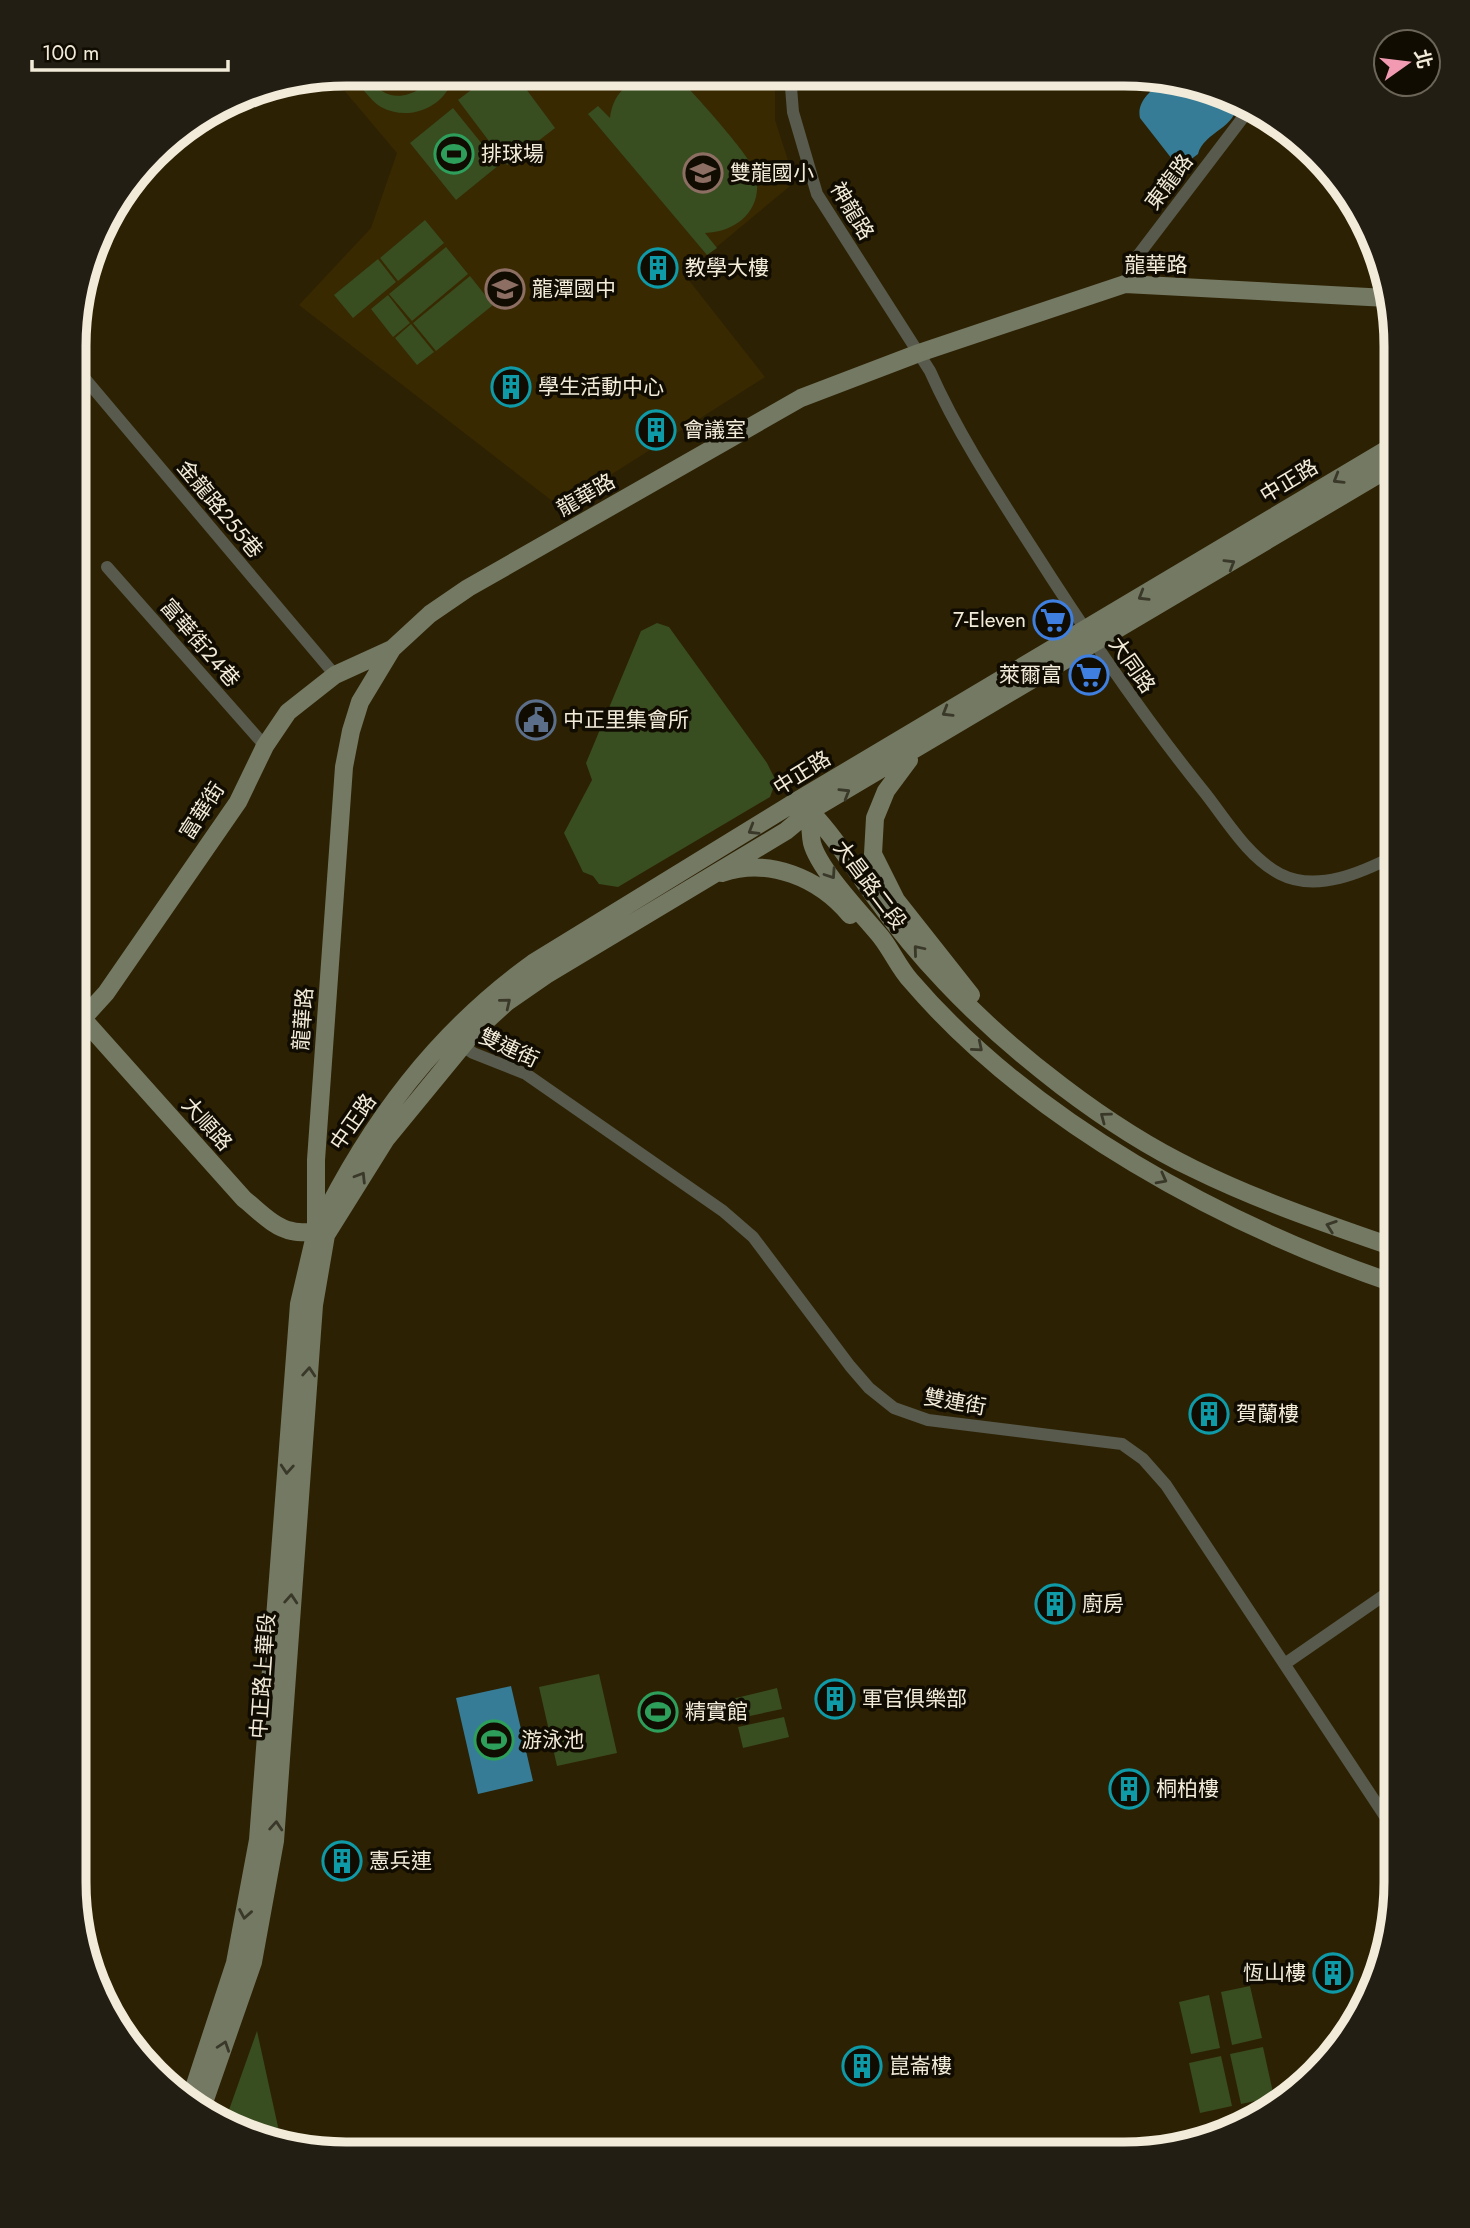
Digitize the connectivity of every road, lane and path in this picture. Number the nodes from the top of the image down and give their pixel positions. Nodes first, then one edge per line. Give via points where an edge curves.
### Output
1 (791, 86) edge
2 (1244, 116) edge
3 (1125, 284) junction
4 (1379, 298) edge
5 (919, 353) junction
6 (86, 380) edge
7 (1384, 452) edge
8 (1384, 471) edge
9 (107, 566) dead end
10 (1089, 638) junction
11 (392, 649) junction
12 (335, 675) junction
13 (936, 738) junction
14 (265, 746) junction
15 (810, 811) junction
16 (1384, 861) edge
17 (699, 881) junction
18 (909, 980) junction
19 (86, 1010) edge
20 (86, 1028) edge
21 (1003, 1036) junction
22 (455, 1040) junction
23 (321, 1233) junction
24 (1384, 1244) edge
25 (1384, 1280) edge
26 (1384, 1595) edge
27 (1286, 1663) junction
28 (1384, 1814) edge
29 (193, 2093) edge
30 (205, 2100) edge

1 - 5 street, 神龍路 via 795,123 817,194
2 - 3 street, 東龍路 via 1133,262
3 - 4 main road, 龍華路
3 - 5 main road, 龍華路
5 - 10 street, 大同路 via 1003,501
5 - 11 main road, 龍華路 via 842,380 737,433 468,588 430,614
6 - 12 street, 金龍路255巷
7 -> 10 main road, 中正路
10 -> 8 main road, 中正路
9 - 14 street, 富華街24巷
10 - 13 main road, 中正路
10 - 16 street, 大同路 via 1256,857 1282,875 1322,882 1360,873
10 -> 22 main road, 中正路 via 800,799 533,964 496,990
11 - 12 main road, 富華街
11 - 23 main road, 龍華路 via 360,702 344,767 316,1160
12 - 14 main road, 富華街 via 288,712
15 -> 13 main road, 中正路
13 - 21 main road via 903,765 886,791 875,818 873,854 896,900
14 - 19 main road, 富華街 via 231,811 106,993
15 - 17 main road, 中正路 via 786,831
15 -> 18 main road, 大昌路二段 via 813,846
21 -> 15 main road, 大昌路二段 via 944,982
17 - 18 main road via 734,869 774,868 804,878 845,909
22 -> 17 main road, 中正路 via 545,975
18 -> 25 main road, 大昌路二段 via 961,1033 1018,1081 1140,1167 1250,1226
20 - 23 main road, 大順路 via 244,1199 291,1231
24 -> 21 main road, 大昌路二段 via 1289,1212 1192,1169 1122,1130
22 - 23 main road, 中正路
22 - 27 street, 雙連街 via 527,1074 723,1211 753,1237 869,1388 894,1408 929,1420 1122,1444 1143,1459 1166,1485
23 -> 29 main road, 中正路上華段 via 299,1304 258,1840 235,1963
30 -> 23 main road, 中正路上華段 via 253,1962 275,1841
26 - 27 street
27 - 28 street, 雙連街

